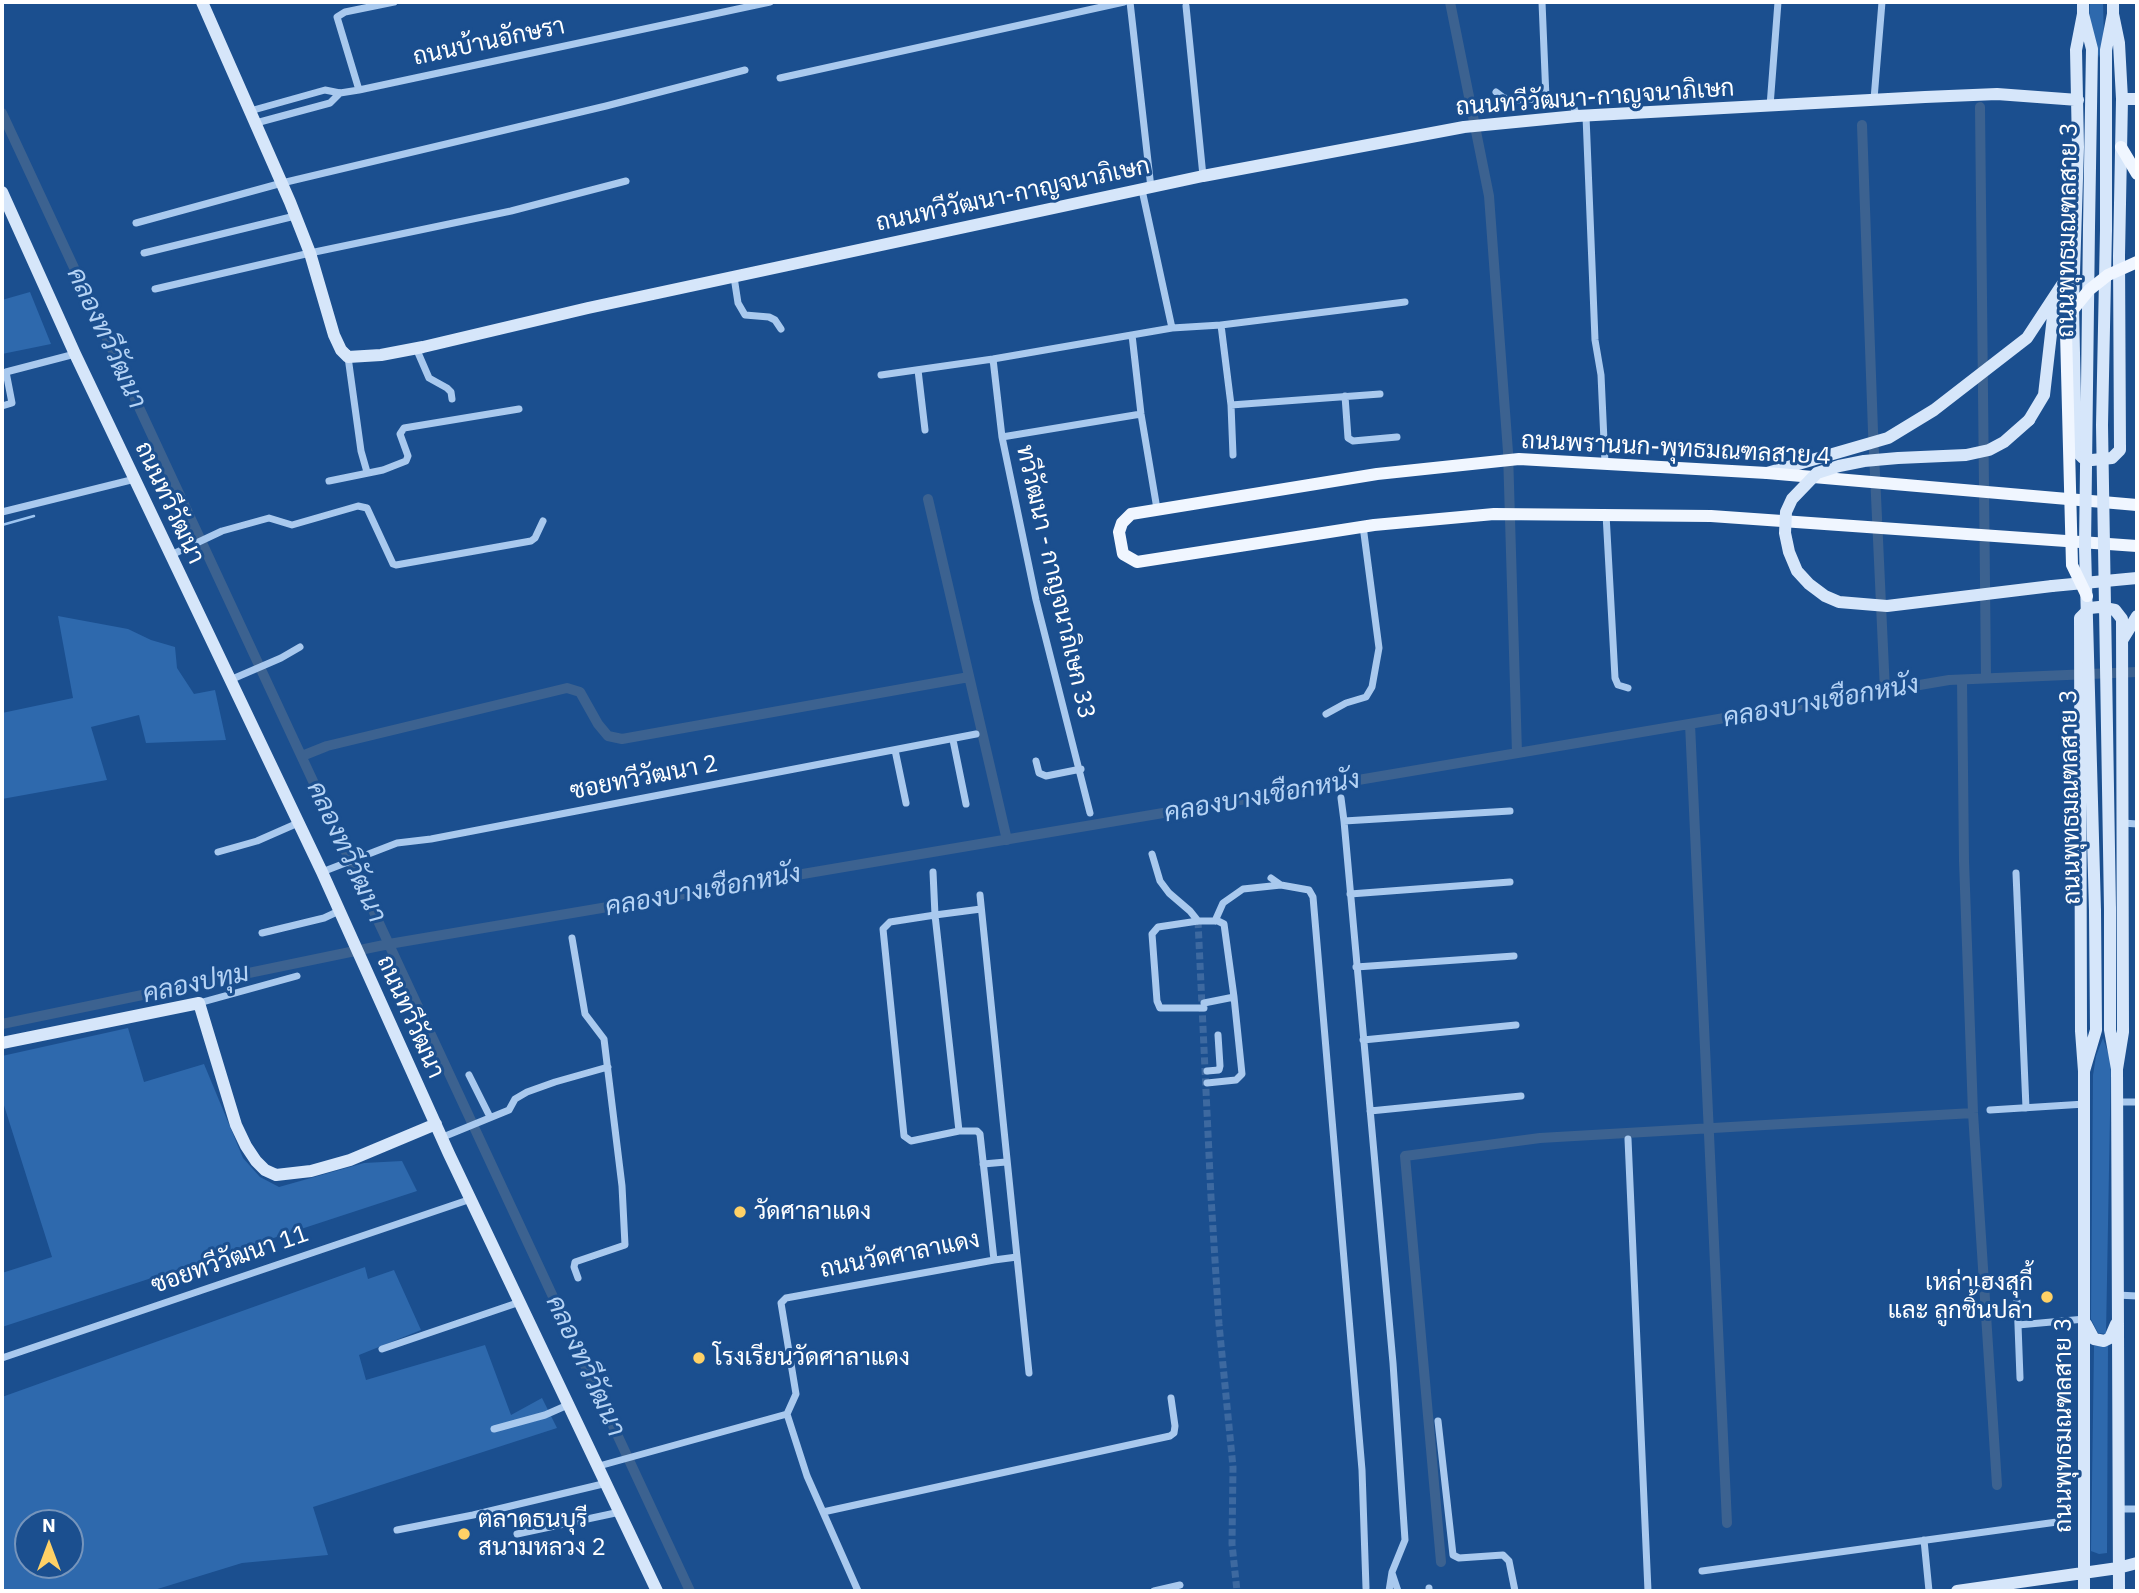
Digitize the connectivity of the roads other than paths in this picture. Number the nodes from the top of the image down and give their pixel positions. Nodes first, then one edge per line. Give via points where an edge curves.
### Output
1 (202, 2) edge
2 (394, 2) edge
3 (769, 2) edge
4 (1124, 2) edge
5 (1130, 2) edge
6 (1542, 2) edge
7 (1778, 2) edge
8 (1881, 2) edge
9 (1186, 6) dead end
10 (2084, 8) edge
11 (2113, 8) edge
12 (745, 70) dead end
13 (780, 78) dead end
14 (359, 90) junction
15 (1496, 92) dead end
16 (340, 93) junction
17 (1546, 98) junction
18 (1874, 99) junction
19 (2122, 99) junction
20 (2137, 99) edge
21 (2078, 100) junction
22 (1770, 107) junction
23 (1581, 116) junction
24 (253, 117) junction
25 (2121, 146) junction
26 (2137, 174) edge
27 (1203, 176) junction
28 (626, 181) dead end
29 (282, 183) junction
30 (1147, 189) junction
31 (2, 192) edge
32 (295, 216) junction
33 (136, 223) dead end
34 (144, 253) dead end
35 (310, 253) junction
36 (2137, 262) edge
37 (2074, 267) junction
38 (734, 277) junction
39 (155, 289) dead end
40 (2056, 297) junction
41 (1405, 302) dead end
42 (1221, 324) junction
43 (1172, 328) junction
44 (781, 329) dead end
45 (1132, 335) junction
46 (416, 348) junction
47 (75, 354) junction
48 (348, 357) junction
49 (993, 359) junction
50 (918, 370) junction
51 (881, 375) dead end
52 (1380, 394) dead end
53 (1345, 396) junction
54 (452, 399) dead end
55 (1231, 405) junction
56 (2, 406) edge
57 (519, 409) dead end
58 (1141, 414) junction
59 (925, 430) dead end
60 (1002, 437) junction
61 (1397, 438) dead end
62 (1233, 456) dead end
63 (1605, 463) junction
64 (367, 472) junction
65 (1767, 473) junction
66 (135, 479) junction
67 (329, 481) dead end
68 (2137, 505) edge
69 (1157, 509) junction
70 (2, 512) edge
71 (1606, 514) junction
72 (543, 521) dead end
73 (1363, 526) junction
74 (2137, 546) edge
75 (171, 555) junction
76 (2137, 578) edge
77 (2087, 596) junction
78 (2137, 616) edge
79 (2123, 646) junction
80 (300, 647) dead end
81 (236, 677) junction
82 (1628, 688) dead end
83 (1326, 714) dead end
84 (976, 734) dead end
85 (953, 740) junction
86 (895, 750) junction
87 (1036, 761) dead end
88 (1081, 769) junction
89 (1341, 798) dead end
90 (906, 803) dead end
91 (966, 804) dead end
92 (1510, 811) dead end
93 (1090, 813) dead end
94 (1343, 821) junction
95 (299, 823) junction
96 (2123, 823) junction
97 (2137, 824) edge
98 (218, 852) dead end
99 (1152, 855) dead end
100 (322, 872) junction
101 (933, 872) dead end
102 (2016, 873) dead end
103 (1271, 877) dead end
104 (1510, 882) dead end
105 (1281, 885) junction
106 (1350, 894) junction
107 (979, 895) dead end
108 (981, 909) junction
109 (339, 911) junction
110 (935, 915) junction
111 (1198, 921) junction
112 (1215, 921) junction
113 (262, 933) dead end
114 (572, 938) dead end
115 (1514, 956) dead end
116 (1356, 967) junction
117 (297, 976) dead end
118 (1234, 997) junction
119 (199, 1003) junction
120 (1516, 1025) dead end
121 (1218, 1035) dead end
122 (1363, 1040) junction
123 (2, 1043) edge
124 (608, 1067) junction
125 (2117, 1069) junction
126 (1207, 1071) dead end
127 (2084, 1071) junction
128 (469, 1075) dead end
129 (1207, 1083) dead end
130 (1521, 1096) dead end
131 (2117, 1102) junction
132 (2137, 1102) edge
133 (2085, 1104) junction
134 (2026, 1108) junction
135 (1990, 1110) dead end
136 (1370, 1111) junction
137 (490, 1118) junction
138 (436, 1124) junction
139 (959, 1131) junction
140 (443, 1137) junction
141 (1629, 1139) dead end
142 (1006, 1163) junction
143 (983, 1164) junction
144 (471, 1199) junction
145 (1017, 1258) junction
146 (993, 1261) junction
147 (578, 1278) dead end
148 (2117, 1295) junction
149 (2137, 1296) edge
150 (2017, 1301) dead end
151 (520, 1302) junction
152 (2117, 1321) junction
153 (2086, 1322) junction
154 (2018, 1325) junction
155 (382, 1349) dead end
156 (2, 1358) edge
157 (1029, 1373) dead end
158 (2020, 1378) dead end
159 (1171, 1398) dead end
160 (570, 1404) junction
161 (787, 1414) junction
162 (1438, 1422) dead end
163 (494, 1429) dead end
164 (599, 1466) junction
165 (607, 1483) junction
166 (2118, 1509) junction
167 (2137, 1509) edge
168 (620, 1512) junction
169 (823, 1512) junction
170 (2057, 1522) dead end
171 (397, 1530) dead end
172 (517, 1534) dead end
173 (1924, 1540) junction
174 (2137, 1563) edge
175 (2118, 1568) junction
176 (1702, 1571) dead end
177 (1392, 1572) junction
178 (2084, 1574) junction
179 (1180, 1585) dead end
180 (1366, 1588) dead end
181 (657, 1591) edge
182 (858, 1591) edge
183 (1154, 1591) edge
184 (1389, 1591) edge
185 (1398, 1591) edge
186 (1515, 1591) edge
187 (1648, 1591) edge
188 (1929, 1591) edge
189 (1956, 1591) edge
190 (2084, 1591) edge
191 (2119, 1591) edge

1 - 24 main road
2 - 14 street via 337,17
3 - 14 street, ถนนบ้านอักษรา
4 - 13 street
5 - 30 street
6 - 17 street
7 - 22 street
8 - 18 street
9 - 27 street
10 - 21 main road via 2076,50
10 - 77 main road, ถนนพุทธมณฑลสาย 3, bridge via 2092,49
11 - 19 main road
11 - 125 main road, ถนนพุทธมณฑลสาย 3, bridge via 2106,50 2102,425 2109,1030
12 - 29 street
14 - 16 street, ถนนบ้านอักษรา
15 - 17 street via 1513,100
16 - 24 street, ถนนบ้านอักษรา via 325,90
16 - 24 street, ถนนบ้านอักษรา via 330,103
17 - 23 street via 1568,98
18 - 21 main road, ถนนทวีวัฒนา-กาญจนาภิเษก via 1997,94
18 - 22 main road, ถนนทวีวัฒนา-กาญจนาภิเษก
19 - 20 main road
19 - 25 main road
21 - 37 main road
22 - 23 main road, ถนนทวีวัฒนา-กาญจนาภิเษก
23 - 27 main road, ถนนทวีวัฒนา-กาญจนาภิเษก via 1464,127
23 - 63 street
24 - 29 main road
25 - 26 main road
25 - 37 main road via 2120,450 2103,460 2083,458 2076,451
27 - 30 main road, ถนนทวีวัฒนา-กาญจนาภิเษก
28 - 35 street via 511,211
29 - 32 main road
29 - 33 street
30 - 38 main road, ถนนทวีวัฒนา-กาญจนาภิเษก
30 - 43 street
31 - 47 main road, ถนนทวีวัฒนา
32 - 34 street
32 - 35 main road
35 - 39 street
35 - 48 main road via 334,335
36 - 77 main road, bridge via 2089,290 2072,311 2066,332 2072,565
37 - 40 main road
38 - 44 street via 745,315 769,317
38 - 46 main road, ถนนทวีวัฒนา-กาญจนาภิเษก
40 - 65 main road via 2027,338 1934,410 1888,438
40 - 76 main road, bridge via 2044,395 2029,420 2004,442 1966,456 1898,457 1817,473 1792,499 1786,513 1789,552 1797,570 1825,596 1839,602 1886,606
41 - 42 street
42 - 43 street
42 - 55 street
43 - 45 street
45 - 49 street
45 - 58 street
46 - 48 main road, ถนนทวีวัฒนา-กาญจนาภิเษก
46 - 54 street via 429,378 447,388
47 - 56 street via 6,372 12,403
47 - 66 main road, ถนนทวีวัฒนา
48 - 64 street
49 - 50 street
49 - 60 street, ทวีวัฒนา - กาญจนาภิเษก 33
50 - 51 street
50 - 59 street
52 - 53 street
53 - 55 street
53 - 61 street via 1348,438
55 - 62 street
57 - 64 street via 404,428 400,434 408,456 405,461
58 - 60 street
58 - 69 street
60 - 88 street, ทวีวัฒนา - กาญจนาภิเษก 33 via 1036,600
63 - 65 main road, ถนนพรานนก-พุทธมณฑลสาย 4
63 - 69 main road, ถนนพรานนก-พุทธมณฑลสาย 4 via 1494,461 1377,474
64 - 67 street
65 - 68 main road, ถนนพรานนก-พุทธมณฑลสาย 4
66 - 70 street
66 - 75 main road, ถนนทวีวัฒนา
69 - 73 main road, ถนนพรานนก-พุทธมณฑลสาย 4 via 1131,514 1120,525 1123,554 1137,562
71 - 73 main road via 1494,514
71 - 74 main road via 1711,516
71 - 82 street via 1615,678 1618,685
72 - 75 street via 531,541 396,565 364,505 292,525 269,518 222,531
73 - 83 street via 1379,648 1366,697
75 - 81 main road, ถนนทวีวัฒนา
77 - 127 main road, ถนนพุทธมณฑลสาย 3, bridge via 2096,1030
78 - 79 main road
79 - 96 main road
79 - 127 main road via 2122,619 2115,610 2090,608 2080,618
80 - 81 street
81 - 95 main road, ถนนทวีวัฒนา
84 - 85 street, ซอยทวีวัฒนา 2
85 - 86 street, ซอยทวีวัฒนา 2
85 - 91 street
86 - 90 street
86 - 100 street, ซอยทวีวัฒนา 2 via 397,843
87 - 88 street via 1039,773 1046,776
88 - 93 street, ทวีวัฒนา - กาญจนาภิเษก 33
89 - 94 street
92 - 94 street
94 - 106 street
95 - 98 street
95 - 100 main road, ถนนทวีวัฒนา
96 - 97 street
96 - 125 main road via 2123,1032
99 - 111 street via 1160,881
100 - 109 main road, ถนนทวีวัฒนา
101 - 110 street
102 - 134 street
103 - 105 street
104 - 106 street
105 - 112 street via 1243,889 1223,903
105 - 180 street via 1309,890 1313,897 1362,1470
106 - 116 street
107 - 108 street
108 - 110 street
108 - 142 street
109 - 113 street
109 - 138 main road, ถนนทวีวัฒนา
110 - 139 street
110 - 139 street via 890,922 883,929 900,1112 904,1136 911,1141
111 - 112 street
111 - 118 street via 1153,931 1160,1008 1204,1006
112 - 118 street via 1226,927
114 - 124 street via 585,1014 604,1039
115 - 116 street
116 - 122 street
117 - 119 street
118 - 129 street via 1242,1074 1236,1080
119 - 123 main road
119 - 138 main road via 236,1125 265,1170 275,1175 311,1171
120 - 122 street
121 - 126 street via 1219,1070
122 - 136 street
124 - 137 street via 527,1092 515,1099 509,1110
124 - 147 street via 625,1245 575,1262
125 - 131 main road, ถนนพุทธมณฑลสาย 3
127 - 133 main road, ถนนพุทธมณฑลสาย 3
128 - 137 street
130 - 136 street
131 - 132 street
131 - 148 main road, ถนนพุทธมณฑลสาย 3
133 - 134 street
133 - 153 main road, ถนนพุทธมณฑลสาย 3
134 - 135 street
136 - 177 street via 1405,1540
137 - 140 street
138 - 140 main road, ถนนทวีวัฒนา
139 - 143 street, ถนนวัดศาลาแดง via 980,1135
140 - 144 main road, ถนนทวีวัฒนา
141 - 187 street
142 - 143 street
142 - 145 street
143 - 146 street, ถนนวัดศาลาแดง
144 - 151 main road, ถนนทวีวัฒนา
144 - 156 street, ซอยทวีวัฒนา 11
145 - 146 street
145 - 157 street
146 - 161 street, ถนนวัดศาลาแดง via 786,1298 781,1311 796,1394
148 - 149 street
148 - 152 main road, ถนนพุทธมณฑลสาย 3
150 - 154 street
151 - 155 street
151 - 160 main road, ถนนทวีวัฒนา
152 - 153 main road via 2104,1341 2094,1339
152 - 166 main road, ถนนพุทธมณฑลสาย 3
153 - 154 street
153 - 178 main road, ถนนพุทธมณฑลสาย 3
154 - 158 street
159 - 169 street via 1175,1426 1170,1436
160 - 163 street
160 - 164 main road, ถนนทวีวัฒนา
161 - 164 street
161 - 169 street, ถนนวัดศาลาแดง
162 - 186 street via 1453,1555 1503,1555 1509,1561
164 - 165 main road, ถนนทวีวัฒนา
165 - 168 main road, ถนนทวีวัฒนา
165 - 171 street
166 - 167 street
166 - 175 main road, ถนนพุทธมณฑลสาย 3
168 - 172 street
168 - 181 main road, ถนนทวีวัฒนา
169 - 182 street, ถนนวัดศาลาแดง
170 - 173 street
173 - 176 street
173 - 188 street
174 - 175 main road
175 - 178 main road
175 - 191 main road, ถนนพุทธมณฑลสาย 3
177 - 184 street
177 - 185 street
178 - 189 main road
178 - 190 main road, ถนนพุทธมณฑลสาย 3
179 - 183 street

